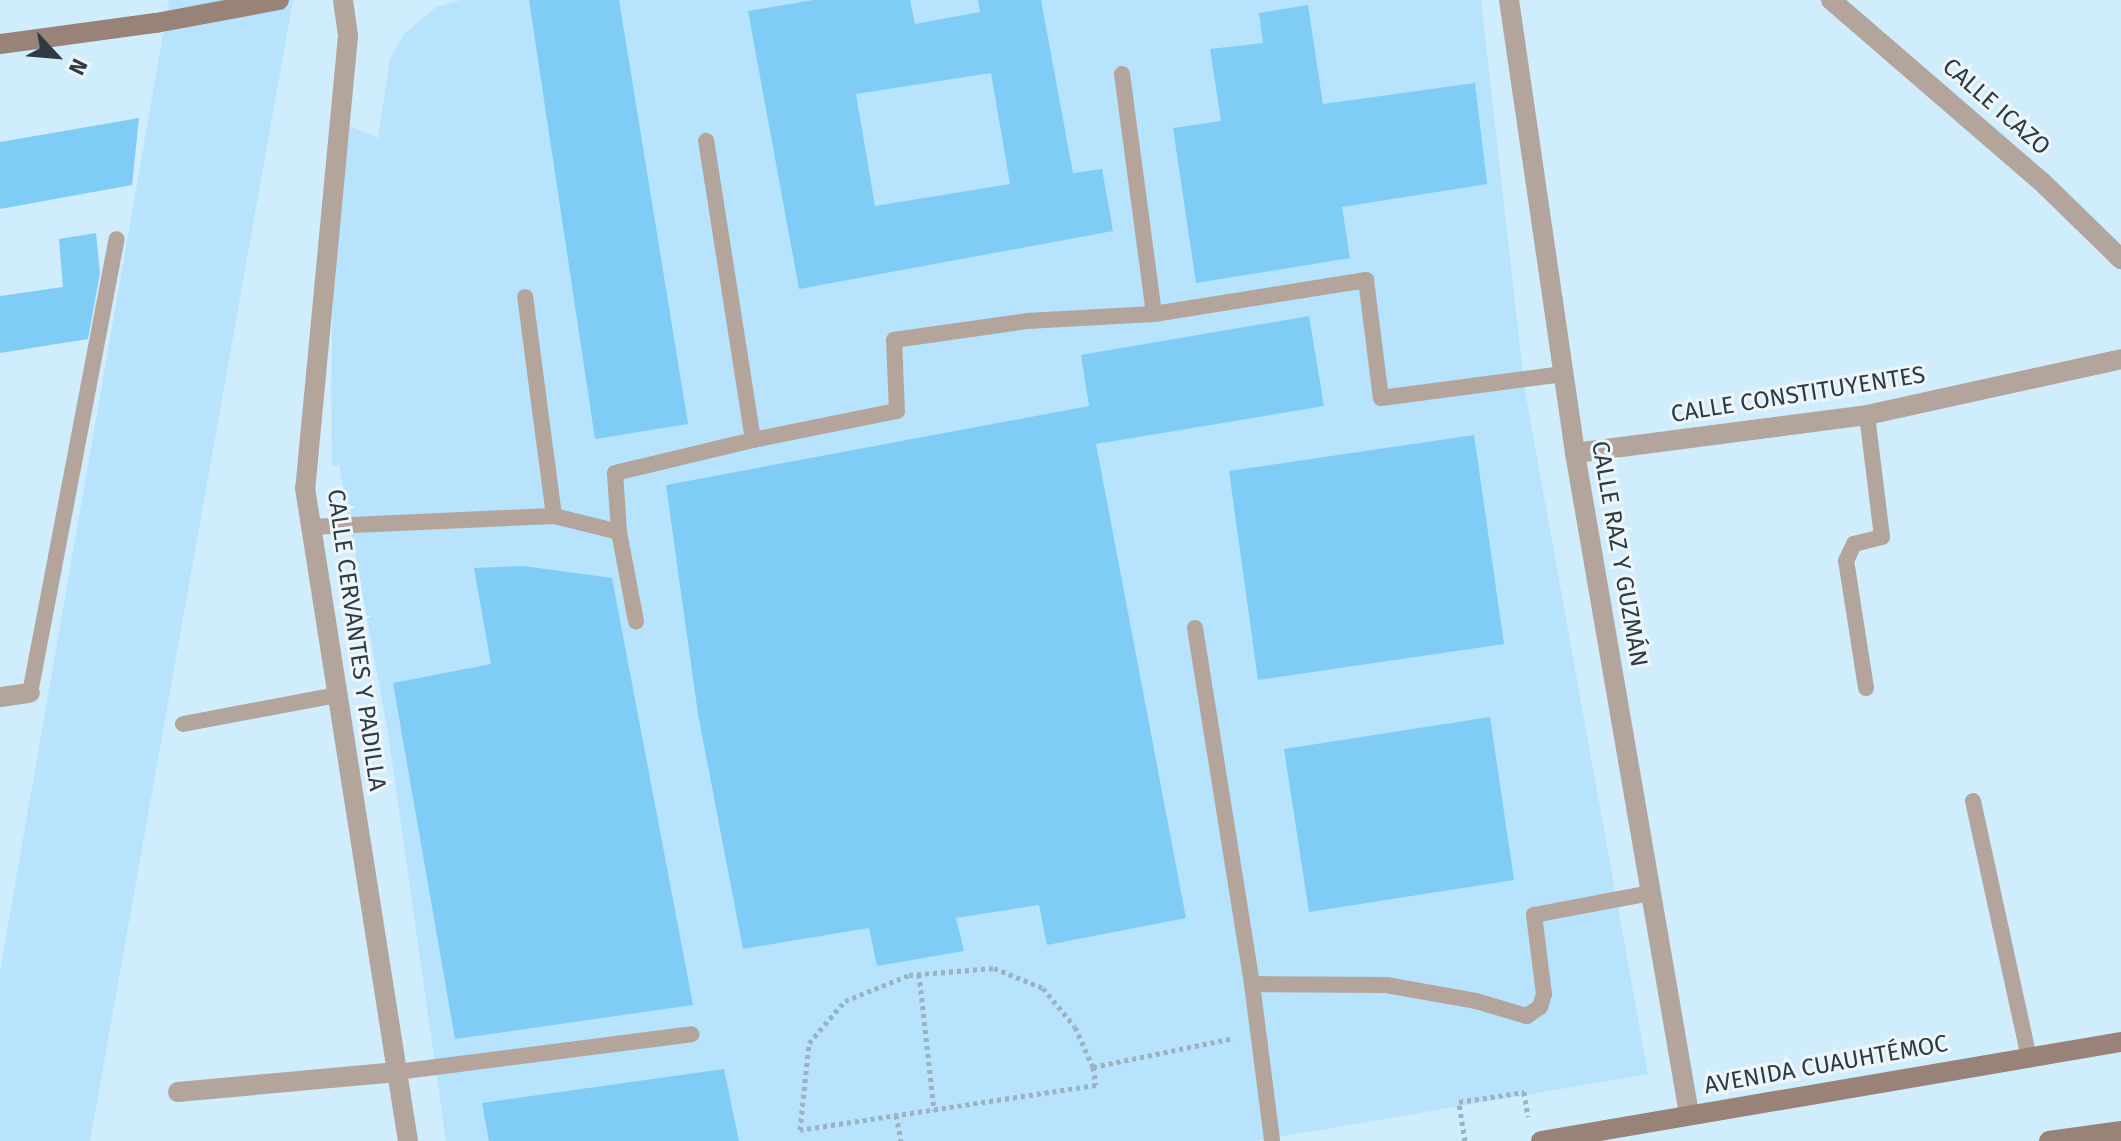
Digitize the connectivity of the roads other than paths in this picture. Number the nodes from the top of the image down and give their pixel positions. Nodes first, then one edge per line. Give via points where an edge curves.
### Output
1 (279, 0) edge
2 (343, 0) edge
3 (1509, 0) edge
4 (1831, 0) edge
5 (0, 44) edge
6 (1122, 74) dead end
7 (706, 141) dead end
8 (117, 239) dead end
9 (2121, 259) edge
10 (525, 297) dead end
11 (1154, 314) junction
12 (2121, 359) edge
13 (1563, 374) junction
14 (1867, 415) junction
15 (753, 440) junction
16 (1575, 453) junction
17 (554, 516) junction
18 (309, 527) junction
19 (619, 532) junction
20 (636, 621) dead end
21 (1195, 628) dead end
22 (1866, 688) dead end
23 (30, 693) joint
24 (337, 695) junction
25 (0, 697) edge
26 (183, 724) dead end
27 (1973, 801) dead end
28 (1650, 893) junction
29 (1252, 984) junction
30 (692, 1034) dead end
31 (2121, 1042) edge
32 (2029, 1057) junction
33 (397, 1072) junction
34 (178, 1092) dead end
35 (1689, 1114) junction
36 (2121, 1131) edge
37 (1535, 1135) edge
38 (408, 1141) edge
39 (1272, 1141) edge
40 (2049, 1141) edge

1 - 5 main road
2 - 18 street, CALLE CERVANTES Y PADILLA via 348,36 305,488
3 - 13 street, CALLE RAZ Y GUZMÁN
4 - 9 street, CALLE ICAZO via 2041,181
6 - 11 lane
7 - 15 lane
8 - 23 lane
10 - 17 lane
11 - 13 lane via 1366,280 1381,398
11 - 15 lane via 1027,321 894,340 897,411
12 - 14 street, CALLE CONSTITUYENTES
13 - 16 street, CALLE RAZ Y GUZMÁN
14 - 16 street, CALLE CONSTITUYENTES
14 - 22 lane via 1882,537 1854,544 1846,561
15 - 19 lane via 615,473
16 - 28 street, CALLE RAZ Y GUZMÁN
17 - 18 lane
17 - 19 lane
18 - 24 street, CALLE CERVANTES Y PADILLA
19 - 20 lane
21 - 29 lane
23 - 25 street
24 - 26 lane
24 - 33 street, CALLE CERVANTES Y PADILLA
27 - 32 lane
28 - 29 lane via 1534,915 1544,994 1540,1007 1527,1016 1386,985
28 - 35 street, CALLE RAZ Y GUZMÁN
29 - 39 lane
30 - 33 lane
31 - 32 main road, AVENIDA CUAUHTÉMOC
32 - 35 main road, AVENIDA CUAUHTÉMOC
33 - 34 street
33 - 38 street, CALLE CERVANTES Y PADILLA
35 - 37 main road, AVENIDA CUAUHTÉMOC
36 - 40 main road

